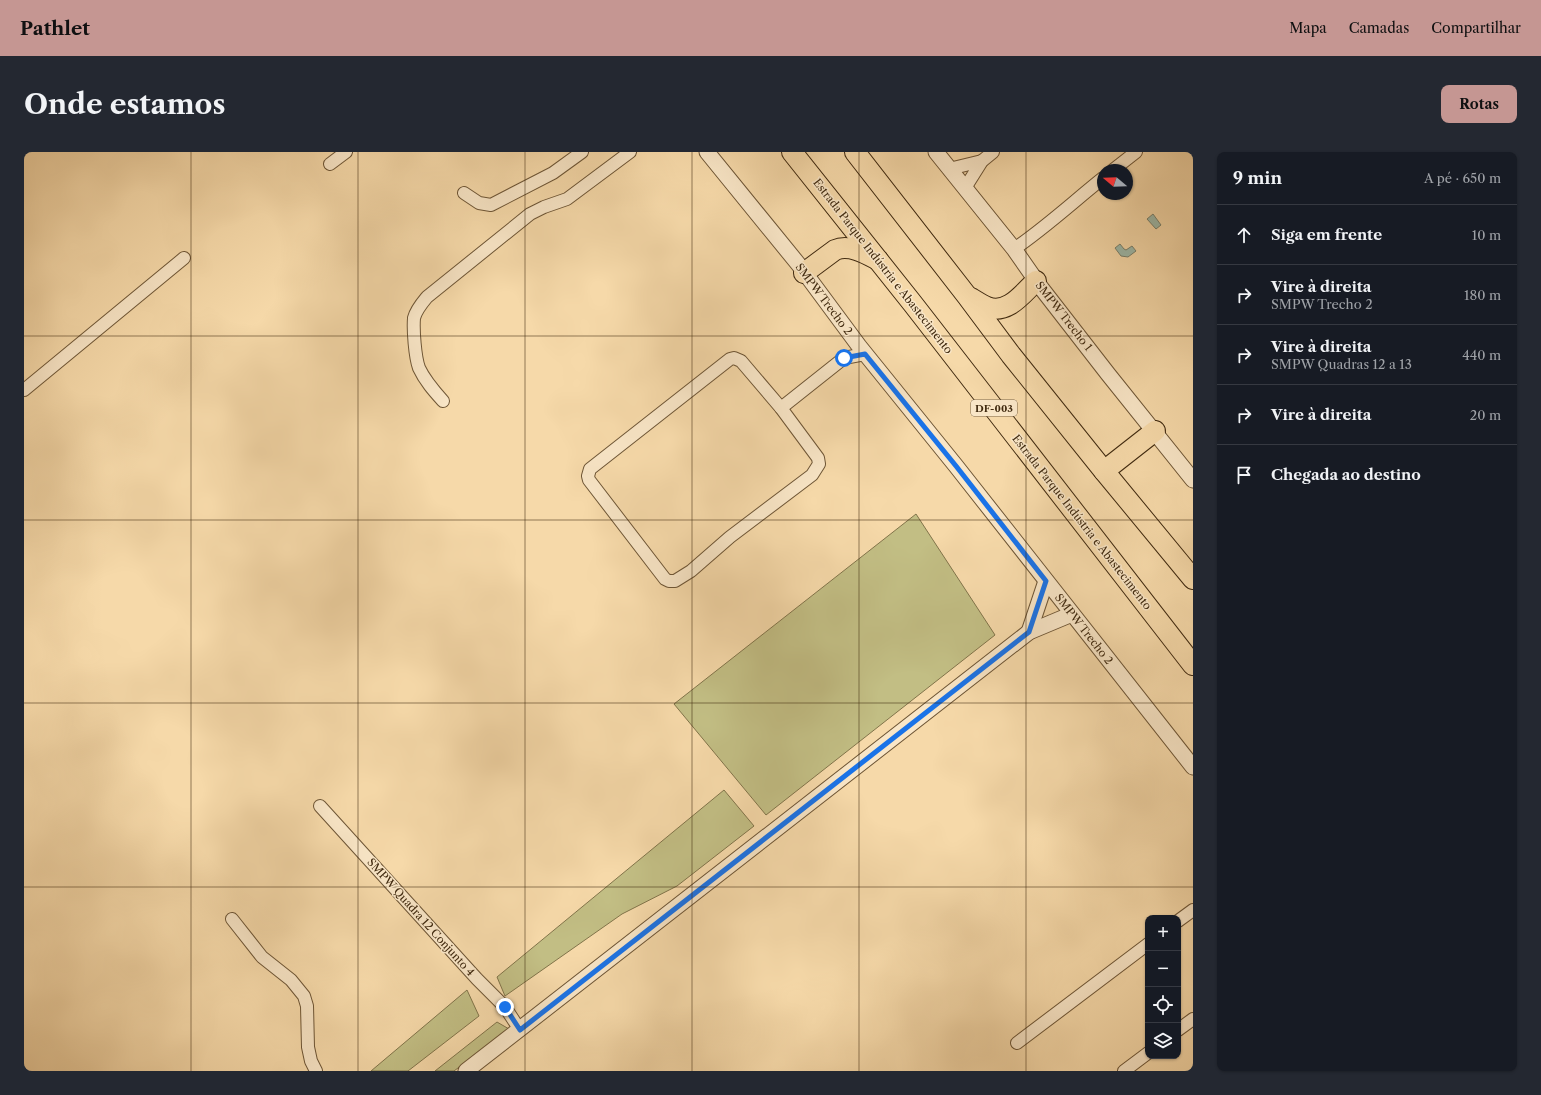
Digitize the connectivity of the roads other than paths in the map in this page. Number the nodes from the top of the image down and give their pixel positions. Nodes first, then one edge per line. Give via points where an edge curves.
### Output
1 (346, 152) edge
2 (582, 152) edge
3 (630, 152) edge
4 (708, 152) edge
5 (792, 152) edge
6 (855, 152) edge
7 (936, 152) edge
8 (993, 152) edge
9 (1136, 152) edge
10 (982, 161) junction
11 (330, 164) dead end
12 (1121, 164) edge
13 (949, 169) junction
14 (1097, 183) edge
15 (965, 188) junction
16 (464, 193) dead end
17 (833, 204) junction
18 (1014, 250) junction
19 (184, 258) dead end
20 (879, 260) junction
21 (801, 269) junction
22 (1039, 285) junction
23 (967, 296) junction
24 (854, 339) junction
25 (865, 354) junction
26 (1011, 355) junction
27 (844, 358) junction
28 (24, 390) edge
29 (443, 401) dead end
30 (781, 408) junction
31 (1154, 432) junction
32 (1104, 471) junction
33 (1193, 480) edge
34 (1193, 579) edge
35 (1046, 581) junction
36 (1072, 614) junction
37 (1029, 632) junction
38 (1193, 665) edge
39 (1193, 767) edge
40 (320, 806) dead end
41 (1193, 910) edge
42 (1181, 919) edge
43 (232, 920) dead end
44 (1145, 946) edge
45 (1193, 1019) edge
46 (1181, 1028) edge
47 (520, 1030) junction
48 (1017, 1043) dead end
49 (1145, 1055) edge
50 (316, 1071) edge
51 (466, 1071) edge
52 (1124, 1071) edge

1 - 11 street
2 - 16 street via 553,173 491,205 479,203
3 - 29 street via 568,199 530,214 427,297 414,318 416,353 419,368
4 - 21 street, SMPW Trecho 2
5 - 17 highway, Estrada Parque Indústria e Abastecimento / DF-003
6 - 23 highway
7 - 13 street, SMPW Trecho 1
8 - 10 street
9 - 12 street
10 - 13 street
10 - 15 street
13 - 15 street, SMPW Trecho 1
14 - 18 street via 1037,234
15 - 18 street, SMPW Trecho 1
17 - 20 highway, Estrada Parque Indústria e Abastecimento / DF-003
17 - 21 highway via 837,234 835,240
18 - 22 street, SMPW Trecho 1
19 - 28 street
20 - 21 highway via 855,250 841,248
20 - 38 highway, Estrada Parque Indústria e Abastecimento / DF-003
21 - 24 street, SMPW Trecho 2
22 - 23 highway via 1012,304 1000,309 986,307
22 - 26 highway via 1008,319
22 - 31 street, SMPW Trecho 1
23 - 26 highway
24 - 25 street, SMPW Trecho 2
24 - 27 street
25 - 27 street
25 - 35 street, SMPW Trecho 2
26 - 32 highway
27 - 30 street
30 - 30 street via 741,361 730,359 590,468 589,480 667,580 675,580 691,571 817,469 818,458
31 - 32 highway
31 - 33 street, SMPW Trecho 1
32 - 34 highway
35 - 36 street, SMPW Trecho 2
35 - 37 street
36 - 37 street
36 - 39 street, SMPW Trecho 2
37 - 47 street
40 - 47 street, SMPW Quadra 12 Conjunto 4 via 505,1007
41 - 42 street
43 - 50 street via 262,957 291,980 304,996 307,1006 308,1048
44 - 48 street
45 - 46 street
47 - 51 street
49 - 52 street

